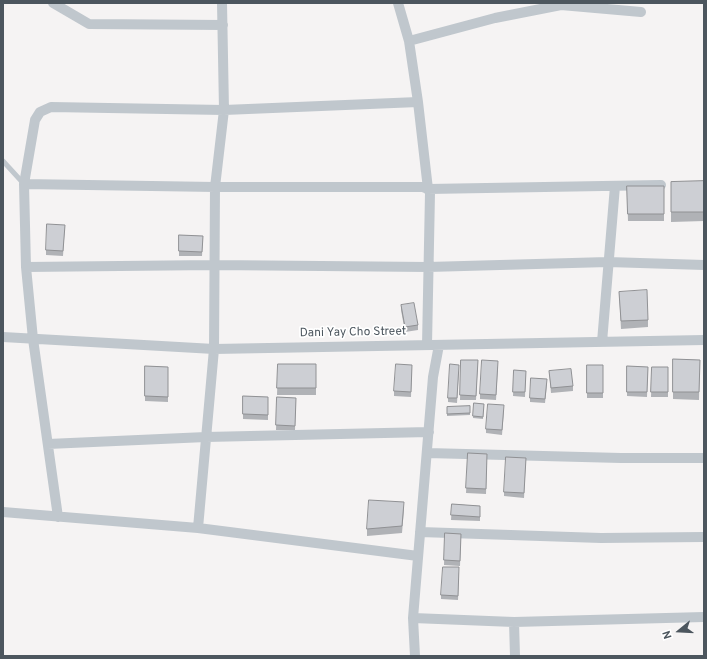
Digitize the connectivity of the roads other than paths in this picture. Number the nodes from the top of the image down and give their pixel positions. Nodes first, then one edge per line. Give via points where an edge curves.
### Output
1 (53, 3) edge
2 (222, 3) edge
3 (398, 3) edge
4 (640, 12) dead end
5 (223, 25) junction
6 (409, 41) junction
7 (418, 102) junction
8 (224, 110) junction
9 (3, 161) edge
10 (24, 184) junction
11 (661, 185) edge
12 (615, 186) junction
13 (215, 187) junction
14 (428, 189) junction
15 (608, 262) junction
16 (214, 265) junction
17 (704, 265) edge
18 (26, 267) junction
19 (428, 268) junction
20 (3, 337) edge
21 (32, 339) junction
22 (704, 340) edge
23 (602, 342) junction
24 (427, 345) junction
25 (439, 345) junction
26 (214, 349) junction
27 (429, 432) junction
28 (206, 437) junction
29 (48, 444) junction
30 (427, 453) junction
31 (704, 458) edge
32 (3, 512) edge
33 (58, 517) junction
34 (198, 528) junction
35 (420, 532) junction
36 (704, 537) edge
37 (418, 556) junction
38 (704, 617) edge
39 (413, 618) junction
40 (514, 622) junction
41 (415, 656) edge
42 (515, 656) edge

1 - 5 street via 89,24
2 - 5 street
3 - 6 street
4 - 6 street via 562,5 495,18
5 - 8 street
6 - 7 street
7 - 8 street
7 - 14 street
8 - 10 street via 52,108 40,112 34,120
8 - 13 street
9 - 10 lane
10 - 13 street
10 - 18 street
11 - 12 street
12 - 14 street
12 - 15 street
13 - 14 street via 423,186
13 - 16 street
14 - 19 street
15 - 17 street
15 - 19 street
15 - 23 street
16 - 18 street
16 - 19 street
16 - 26 street
18 - 21 street
19 - 24 street
20 - 21 street, Dani Yay Cho Street
21 - 26 street, Dani Yay Cho Street
21 - 29 street
22 - 23 street, Dani Yay Cho Street
23 - 25 street, Dani Yay Cho Street
24 - 25 street, Dani Yay Cho Street
24 - 26 street, Dani Yay Cho Street
25 - 27 street
26 - 28 street
27 - 28 street
27 - 30 street
28 - 29 street
28 - 34 street
29 - 33 street
30 - 31 street
30 - 35 street
32 - 33 street
33 - 34 street
34 - 37 street
35 - 36 street via 601,538
35 - 37 street
37 - 39 street
38 - 40 street
39 - 40 street
39 - 41 street
40 - 42 street

